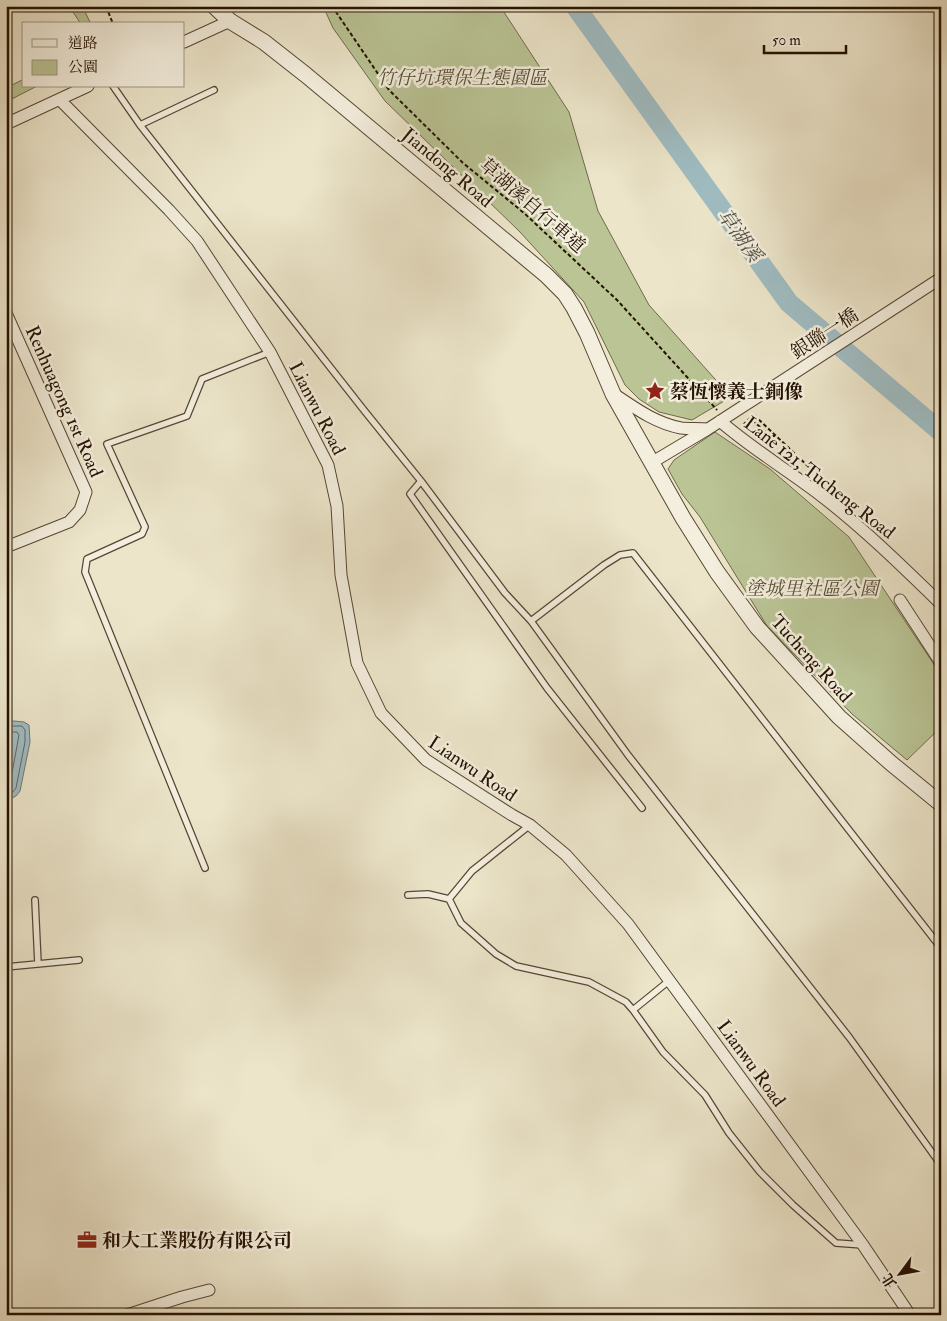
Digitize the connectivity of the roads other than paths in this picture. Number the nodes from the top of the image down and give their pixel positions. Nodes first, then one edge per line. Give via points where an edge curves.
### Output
1 (214, 6) edge
2 (230, 21) junction
3 (185, 42) edge
4 (84, 88) edge
5 (114, 88) edge
6 (214, 90) dead end
7 (60, 100) junction
8 (6, 124) edge
9 (140, 125) junction
10 (941, 278) edge
11 (8, 320) edge
12 (270, 352) junction
13 (613, 394) junction
14 (723, 419) junction
15 (708, 429) junction
16 (651, 463) junction
17 (421, 481) junction
18 (6, 547) edge
19 (900, 600) dead end
20 (941, 604) edge
21 (532, 621) junction
22 (941, 663) edge
23 (941, 804) edge
24 (642, 808) dead end
25 (530, 825) junction
26 (205, 868) dead end
27 (408, 895) dead end
28 (449, 899) junction
29 (35, 900) dead end
30 (941, 948) edge
31 (79, 960) dead end
32 (38, 964) junction
33 (6, 967) edge
34 (670, 980) junction
35 (633, 1010) junction
36 (941, 1165) edge
37 (862, 1245) junction
38 (209, 1290) dead end
39 (127, 1315) edge
40 (910, 1315) edge

1 - 2 street, Jiandong Road
2 - 3 street
2 - 13 street, Jiandong Road via 264,42 379,134 558,287 587,333
4 - 7 street
5 - 9 lane
6 - 9 lane
7 - 8 street
7 - 12 street, Lianwu Road via 197,242
9 - 17 lane
10 - 14 street, 銀聯一橋
11 - 18 street, Renhuagong 1st Road via 86,492 80,510 69,522
12 - 25 street, Lianwu Road via 328,465 338,506 341,575 356,663 381,713 426,760
12 - 26 lane via 202,379 187,416 108,444 145,527 142,534 87,559 85,572
13 - 15 street via 663,423
13 - 16 street, Jiandong Road
14 - 15 street
14 - 20 street, Lane 121, Tucheng Road via 757,450 861,528
15 - 16 street
16 - 23 street, Tucheng Road via 717,572 757,628 838,717
17 - 21 lane via 505,593
17 - 24 lane via 410,494 547,688
19 - 22 street
21 - 30 lane via 604,565 620,555 633,553
21 - 36 lane via 628,755 849,1037
25 - 28 lane via 472,872
25 - 34 street, Lianwu Road via 566,855 621,917
27 - 28 lane via 428,894
28 - 35 lane via 461,922 476,937 516,966 589,982 626,1002
29 - 32 lane
31 - 32 lane
32 - 33 lane
34 - 35 lane
34 - 37 street, Lianwu Road
35 - 37 lane via 663,1052 705,1095 729,1134 760,1172 836,1243
37 - 40 street, Lianwu Road
38 - 39 street

